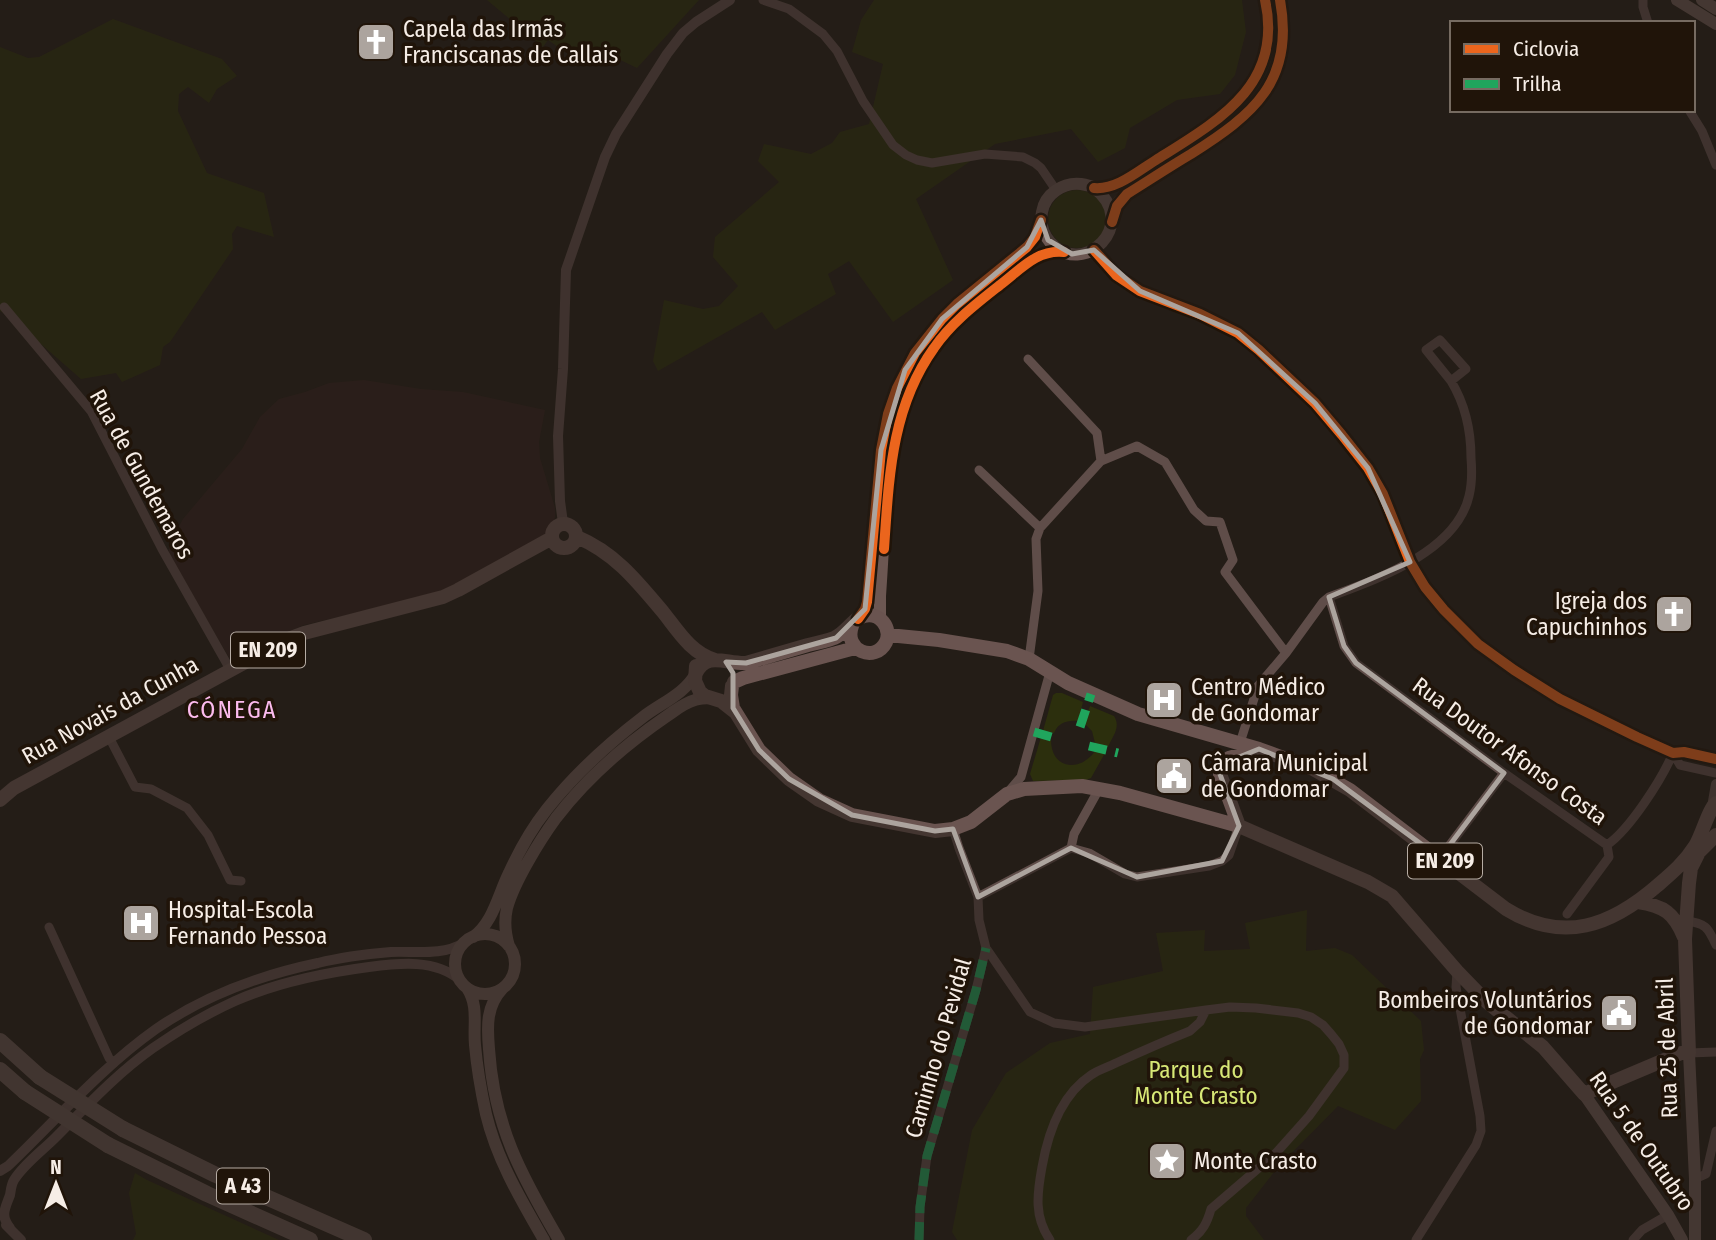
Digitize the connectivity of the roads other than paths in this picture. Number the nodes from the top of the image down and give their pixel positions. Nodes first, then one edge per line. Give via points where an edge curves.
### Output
1 (730, 0) edge
2 (762, 0) edge
3 (1265, 0) edge
4 (1280, 0) edge
5 (1643, 0) edge
6 (1677, 0) edge
7 (1702, 0) edge
8 (786, 4) edge
9 (1716, 9) edge
10 (1647, 21) edge
11 (1716, 24) edge
12 (1690, 112) edge
13 (1716, 165) edge
14 (1094, 188) junction
15 (1056, 190) junction
16 (1041, 220) junction
17 (1112, 222) junction
18 (1094, 250) junction
19 (1064, 252) junction
20 (4, 307) dead end
21 (1028, 359) dead end
22 (1451, 381) junction
23 (1101, 461) junction
24 (979, 470) dead end
25 (563, 523) junction
26 (1040, 528) junction
27 (577, 537) junction
28 (552, 538) junction
29 (1410, 562) junction
30 (1329, 597) junction
31 (880, 618) junction
32 (855, 622) junction
33 (888, 635) junction
34 (687, 642) junction
35 (855, 648) junction
36 (1286, 653) junction
37 (1029, 659) junction
38 (721, 661) junction
39 (231, 671) junction
40 (1050, 671) junction
41 (696, 674) junction
42 (733, 684) junction
43 (711, 698) junction
44 (735, 712) junction
45 (109, 737) junction
46 (1240, 743) junction
47 (1259, 749) junction
48 (1673, 753) junction
49 (1716, 759) edge
50 (1504, 773) junction
51 (1716, 774) edge
52 (1716, 784) edge
53 (1099, 789) junction
54 (1007, 793) junction
55 (0, 800) edge
56 (1713, 812) edge
57 (1239, 826) junction
58 (953, 829) junction
59 (1716, 835) edge
60 (1607, 845) junction
61 (1071, 848) junction
62 (1440, 858) junction
63 (241, 881) dead end
64 (978, 897) junction
65 (1638, 902) junction
66 (1567, 914) dead end
67 (1686, 921) junction
68 (49, 928) dead end
69 (1685, 939) junction
70 (468, 940) junction
71 (1716, 944) edge
72 (509, 946) junction
73 (986, 948) junction
74 (1457, 971) junction
75 (463, 984) junction
76 (503, 988) junction
77 (1206, 1010) junction
78 (0, 1041) edge
79 (1716, 1052) edge
80 (1689, 1053) junction
81 (114, 1063) junction
82 (0, 1070) edge
83 (1584, 1094) junction
84 (1716, 1131) edge
85 (0, 1173) edge
86 (1695, 1179) junction
87 (6, 1199) edge
88 (1668, 1215) junction
89 (0, 1220) edge
90 (10, 1228) junction
91 (1695, 1235) edge
92 (1680, 1237) edge
93 (22, 1240) edge
94 (310, 1240) edge
95 (363, 1240) edge
96 (544, 1240) edge
97 (559, 1240) edge
98 (919, 1240) edge
99 (1050, 1240) edge
100 (1191, 1240) edge
101 (1416, 1240) edge
102 (1633, 1240) edge

1 - 25 street via 682,33 616,134 566,270 558,436
2 - 8 street
3 - 14 main road via 1266,55 1249,90 1205,129 1123,181
4 - 17 main road via 1278,69 1254,107 1225,132 1127,194 1116,206
5 - 10 street
6 - 11 main road
7 - 9 main road
8 - 15 street via 837,51 863,101 893,145 906,155 932,163 985,153 1023,157 1041,168
12 - 13 street
14 - 15 main road via 1075,184
14 - 17 main road via 1108,202
15 - 16 main road via 1044,203
16 - 19 main road via 1048,240
16 - 32 main road via 1027,247 942,319 915,352 897,388 881,450 867,602
17 - 18 main road via 1107,238
18 - 19 main road
18 - 29 street via 1116,275 1140,291 1238,333 1300,388 1368,468
19 - 31 main road via 1049,251 1033,259 971,309 934,347 912,385 892,453
20 - 39 street, Rua de Gundemaros via 91,411
21 - 23 street via 1097,433
22 - 22 street via 1466,369 1440,340 1426,350
22 - 29 street via 1467,419 1472,471 1469,497 1445,537
23 - 26 street
23 - 36 street via 1137,446 1164,462 1194,510 1206,521 1220,522 1233,560 1225,572
24 - 26 street
25 - 27 main road via 573,527
25 - 28 main road, EN 209 via 552,531
26 - 37 street
27 - 28 main road, EN 209 via 563,548
27 - 34 main road via 600,547 639,583
28 - 39 main road, Rua Novais da Cunha / EN 209 via 450,594 304,633
29 - 30 street
29 - 48 street via 1444,610 1505,664 1560,699
30 - 36 street
30 - 50 street, Rua Doutor Afonso Costa via 1344,646 1356,663
31 - 32 main road via 867,615
31 - 33 main road
32 - 35 main road via 850,636
32 - 38 main road via 836,638 746,663
33 - 35 main road via 877,651 865,653
33 - 37 main road, EN 209 via 991,647
34 - 38 main road via 704,656
34 - 41 main road
35 - 42 main road
36 - 46 street via 1258,685
37 - 40 main road, EN 209
38 - 41 main road via 706,661
38 - 42 main road via 733,673
39 - 45 main road, Rua Novais da Cunha / EN 209
40 - 46 main road, EN 209 via 1138,714
40 - 54 street via 1021,777
41 - 43 main road via 697,687
41 - 70 main road via 680,692 598,756 547,809 510,870 486,924
42 - 43 main road via 723,696
42 - 44 main road
43 - 44 main road
43 - 72 main road via 685,704 640,736 556,819 512,896 505,922
44 - 58 main road via 759,750 819,800 852,815 934,831
45 - 55 main road, Rua Novais da Cunha / EN 209
45 - 63 street via 135,788 151,789 187,808 208,835 230,880
46 - 47 main road, EN 209
47 - 57 main road via 1229,758 1221,766
47 - 62 main road, EN 209 via 1333,779
48 - 49 street
48 - 51 street via 1680,765
48 - 60 street, Rua Doutor Afonso Costa via 1665,772 1619,837
50 - 60 street, Rua Doutor Afonso Costa
50 - 62 street
52 - 56 street
53 - 54 main road, Rua 5 de Outubro via 1083,786
53 - 57 main road, Rua 5 de Outubro
53 - 61 street
54 - 58 main road via 971,822
56 - 65 main road, EN 209 via 1685,860
57 - 61 street via 1229,855 1222,861 1137,877
57 - 74 main road, Rua 5 de Outubro via 1380,888
58 - 64 street, Caminho do Pevidal
59 - 67 main road, Rua 25 de Abril via 1699,852 1691,869
60 - 66 street via 1609,858
61 - 64 street
62 - 65 main road, EN 209 via 1506,909 1541,925 1566,928 1590,924
64 - 73 street, Caminho do Pevidal
65 - 69 main road via 1668,911
67 - 69 main road, Rua 25 de Abril
67 - 71 street via 1703,925
68 - 81 street
69 - 80 main road, Rua 25 de Abril
70 - 72 main road via 493,935
70 - 75 main road via 455,961
70 - 81 street via 443,951 324,961 259,978 186,1011
72 - 76 main road via 514,973
73 - 77 street via 1030,1012 1054,1023 1085,1027
73 - 98 street, Caminho do Pevidal via 928,1156
74 - 83 main road, Rua 5 de Outubro via 1543,1047
74 - 101 street via 1481,1131
75 - 76 main road via 485,994
75 - 87 street via 432,965 380,965 304,978 237,1000 150,1050 119,1076 16,1178
75 - 96 main road via 475,1006 477,1058 487,1117 508,1176
76 - 97 main road via 488,1018 495,1098 513,1156
77 - 99 street via 1190,1031 1092,1074 1073,1091 1053,1128 1039,1181 1037,1209
77 - 100 street via 1256,1008 1311,1017 1339,1044 1344,1068 1309,1116 1276,1153 1211,1209 1201,1232
78 - 95 highway, A 43, bridge via 40,1077 123,1129
79 - 80 street
80 - 83 main road
80 - 86 main road, Rua 25 de Abril
81 - 85 street
82 - 94 highway, A 43, bridge via 25,1092 108,1144
83 - 88 main road, Rua 5 de Outubro
84 - 86 street via 1706,1174
85 - 87 street via 7,1180
86 - 91 main road, Rua 25 de Abril
87 - 90 street via 4,1219
88 - 92 main road, Rua 5 de Outubro
88 - 102 street
89 - 90 street
90 - 93 street
91 - 92 main road, Rua 5 de Outubro

